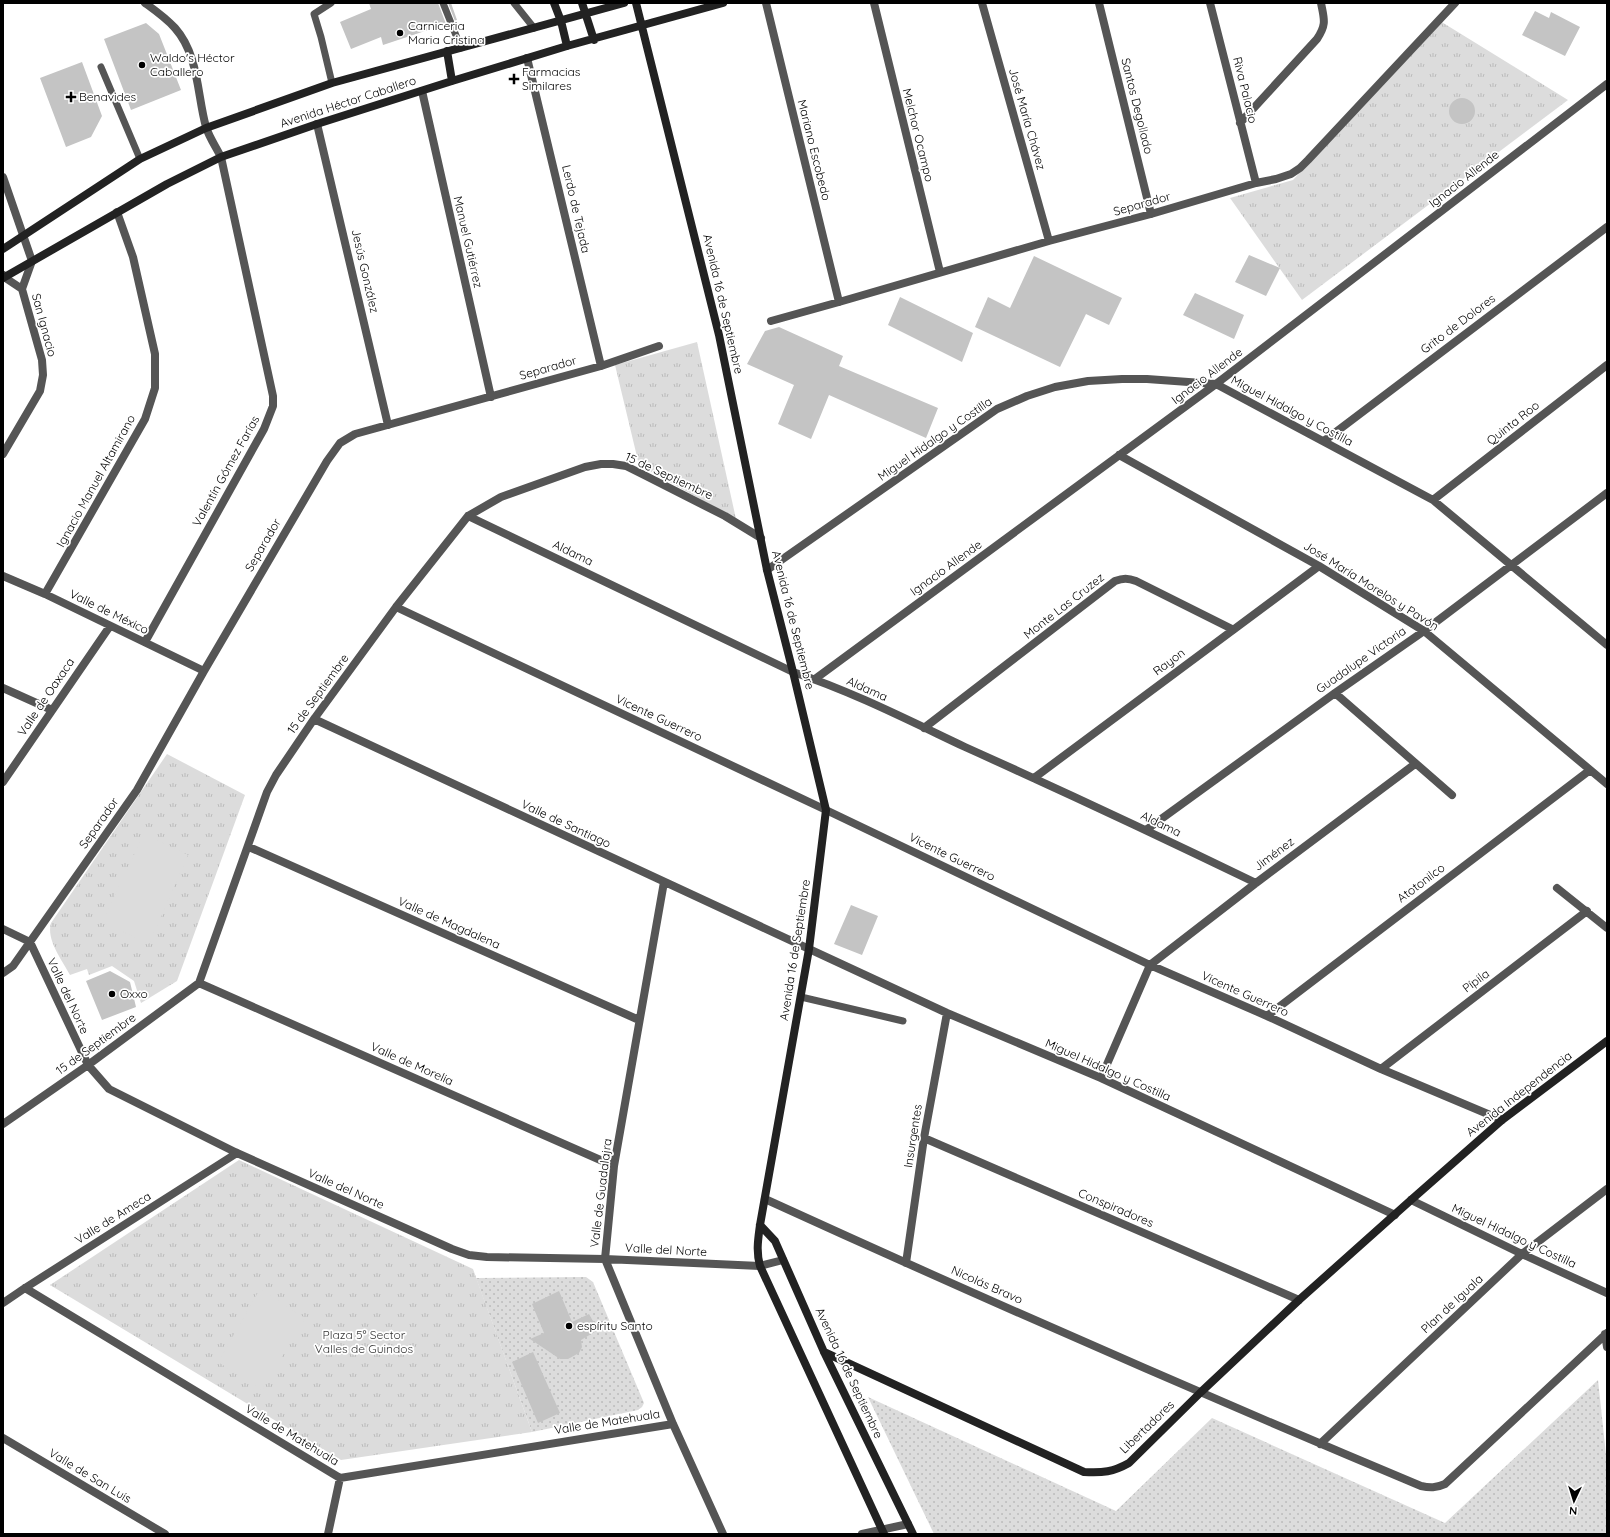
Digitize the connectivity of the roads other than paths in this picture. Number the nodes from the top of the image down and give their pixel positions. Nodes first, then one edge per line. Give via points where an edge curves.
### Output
1 (145, 3) edge
2 (330, 3) edge
3 (443, 3) edge
4 (514, 3) edge
5 (554, 3) edge
6 (582, 3) edge
7 (624, 3) edge
8 (636, 3) edge
9 (723, 3) edge
10 (766, 3) edge
11 (874, 3) edge
12 (982, 3) edge
13 (1099, 3) edge
14 (1210, 3) edge
15 (1320, 3) edge
16 (1455, 3) edge
17 (586, 13) junction
18 (561, 21) junction
19 (642, 26) junction
20 (534, 28) junction
21 (594, 40) junction
22 (567, 46) junction
23 (461, 48) junction
24 (447, 51) junction
25 (527, 58) junction
26 (101, 67) dead end
27 (452, 81) junction
28 (332, 83) junction
29 (1607, 84) edge
30 (422, 91) junction
31 (318, 124) junction
32 (1240, 124) junction
33 (206, 128) junction
34 (221, 157) junction
35 (140, 159) junction
36 (3, 177) edge
37 (1256, 182) junction
38 (117, 212) junction
39 (1151, 214) junction
40 (1607, 227) edge
41 (24, 235) junction
42 (1049, 241) junction
43 (3, 249) edge
44 (32, 261) junction
45 (940, 272) junction
46 (3, 277) edge
47 (22, 289) junction
48 (840, 302) junction
49 (771, 320) dead end
50 (659, 346) dead end
51 (1607, 365) edge
52 (601, 366) junction
53 (1216, 384) junction
54 (491, 397) junction
55 (388, 425) junction
56 (1324, 441) junction
57 (3, 454) edge
58 (1119, 455) junction
59 (1607, 493) edge
60 (1434, 500) junction
61 (468, 516) junction
62 (761, 538) junction
63 (1511, 564) junction
64 (1319, 566) junction
65 (767, 570) junction
66 (3, 576) edge
67 (45, 594) junction
68 (396, 607) junction
69 (110, 626) junction
70 (1232, 629) junction
71 (1424, 631) junction
72 (145, 642) junction
73 (1607, 645) edge
74 (204, 671) junction
75 (793, 672) junction
76 (815, 679) junction
77 (3, 688) edge
78 (1335, 693) junction
79 (52, 710) junction
80 (314, 719) junction
81 (924, 728) junction
82 (1415, 764) junction
83 (1590, 770) junction
84 (1034, 778) junction
85 (3, 782) edge
86 (1607, 784) edge
87 (1452, 795) dead end
88 (826, 810) junction
89 (1146, 830) junction
90 (249, 847) junction
91 (664, 882) junction
92 (1256, 883) junction
93 (1557, 888) dead end
94 (1587, 911) junction
95 (3, 928) edge
96 (1607, 928) edge
97 (30, 942) junction
98 (810, 949) junction
99 (1150, 965) junction
100 (3, 973) edge
101 (200, 983) junction
102 (801, 997) junction
103 (947, 1013) junction
104 (1267, 1016) junction
105 (639, 1020) junction
106 (903, 1021) dead end
107 (1607, 1041) edge
108 (88, 1065) junction
109 (1381, 1069) junction
110 (1101, 1078) junction
111 (1502, 1120) junction
112 (3, 1124) edge
113 (924, 1138) junction
114 (237, 1153) junction
115 (614, 1166) junction
116 (1607, 1189) edge
117 (765, 1199) junction
118 (1411, 1200) junction
119 (1395, 1215) junction
120 (760, 1225) junction
121 (1522, 1254) junction
122 (605, 1259) junction
123 (783, 1260) junction
124 (906, 1263) junction
125 (760, 1266) junction
126 (25, 1288) junction
127 (1607, 1293) edge
128 (1299, 1300) junction
129 (3, 1304) edge
130 (1606, 1333) edge
131 (1607, 1347) edge
132 (824, 1352) junction
133 (1201, 1392) junction
134 (673, 1424) junction
135 (3, 1438) edge
136 (1320, 1444) junction
137 (340, 1478) junction
138 (908, 1524) junction
139 (883, 1532) edge
140 (165, 1534) edge
141 (328, 1534) edge
142 (723, 1534) edge
143 (862, 1534) edge
144 (913, 1534) edge

1 - 33 street, Valentín Gómez Farías via 177,29 187,48 196,75
2 - 28 lane via 314,14
3 - 23 lane
4 - 20 lane
5 - 18 street
6 - 17 street
7 - 17 street, Avenida Héctor Caballero
8 - 19 street, Avenida 16 de Septiembre
9 - 19 street, Avenida Héctor Caballero
10 - 48 street, Mariano Escobedo
11 - 45 street, Melchor Ocampo
12 - 42 street, José María Chávez
13 - 39 street, Santos Degollado
14 - 32 street, Riva Palacio
15 - 32 street via 1325,20 1323,31
16 - 37 street, Separador via 1300,168 1276,179
17 - 18 street, Avenida Héctor Caballero
17 - 21 street
18 - 20 street, Avenida Héctor Caballero
18 - 22 street
19 - 21 street, Avenida Héctor Caballero
19 - 62 street, Avenida 16 de Septiembre via 719,335
20 - 23 street, Avenida Héctor Caballero
21 - 22 street, Avenida Héctor Caballero
22 - 25 street, Avenida Héctor Caballero
23 - 24 street, Avenida Héctor Caballero
24 - 27 street
24 - 28 street, Avenida Héctor Caballero
25 - 27 street, Avenida Héctor Caballero
25 - 52 street, Lerdo de Tejada
26 - 35 lane
27 - 30 street, Avenida Héctor Caballero
28 - 33 street, Avenida Héctor Caballero
29 - 53 street, Ignacio Allende
30 - 31 street, Avenida Héctor Caballero
30 - 54 street, Manuel Gutiérrez
31 - 34 street, Avenida Héctor Caballero
31 - 55 street, Jesús González
32 - 37 street, Riva Palacio
33 - 34 street, Valentín Gómez Farías
33 - 35 street, Avenida Héctor Caballero
34 - 38 street, Avenida Héctor Caballero
34 - 72 street, Valentín Gómez Farías via 273,396 273,406 264,429
35 - 41 street, Avenida Héctor Caballero
36 - 41 street
37 - 39 street, Separador
38 - 44 street, Avenida Héctor Caballero
38 - 67 street, Ignacio Manuel Altamirano via 134,257 155,354 155,388 145,419
39 - 42 street, Separador
40 - 56 street, Grito de Dolores
41 - 43 street, Avenida Héctor Caballero
41 - 44 street
42 - 45 street, Separador
44 - 46 street, Avenida Héctor Caballero
44 - 47 street, San Ignacio
45 - 48 street, Separador
46 - 47 street, San Ignacio
47 - 57 street, San Ignacio via 42,360 43,376 40,391
48 - 49 street, Separador
50 - 52 street, Separador
51 - 60 street, Quinta Roo
52 - 54 street, Separador
53 - 56 street, Miguel Hidalgo y Costilla
53 - 58 street, Ignacio Allende
53 - 65 street, Miguel Hidalgo y Costilla via 1147,379 1088,381 1055,387 997,408
54 - 55 street, Separador
55 - 74 street, Separador via 355,434 340,443
56 - 60 street, Miguel Hidalgo y Costilla
58 - 64 street, José María Morelos y Pavón
58 - 76 street, Ignacio Allende
59 - 63 street, Guadalupe Victoria
60 - 63 street, Miguel Hidalgo y Costilla
61 - 62 street, 15 de Septiembre via 501,497 585,467 613,464 626,466 644,475 725,516
61 - 68 street, 15 de Septiembre
61 - 75 street, Aldama
62 - 65 street, Avenida 16 de Septiembre
63 - 71 street, Guadalupe Victoria
63 - 73 street, Miguel Hidalgo y Costilla
64 - 70 street, Rayon
64 - 71 street, José María Morelos y Pavón
65 - 75 street, Avenida 16 de Septiembre
66 - 67 street, Valle de México
67 - 69 street, Valle de México
68 - 80 street, 15 de Septiembre
68 - 88 street, Vicente Guerrero
69 - 72 street, Valle de México
69 - 79 street, Valle de Oaxaca
70 - 81 street, Monte Las Cruzez via 1136,581 1115,581
70 - 84 street, Rayon
71 - 78 street, Guadalupe Victoria
71 - 83 street, José María Morelos y Pavón
72 - 74 street, Valle de México
74 - 97 street, Separador via 137,790
75 - 76 street, Aldama
75 - 88 street, Avenida 16 de Septiembre
76 - 81 street, Aldama
77 - 79 street
78 - 82 street
78 - 89 street, Guadalupe Victoria
79 - 85 street, Valle de Oaxaca
80 - 90 street, 15 de Septiembre via 276,774 267,792
80 - 91 street, Valle de Santiago
81 - 84 street, Aldama
82 - 87 street
82 - 92 street, Jiménez
83 - 86 street, José María Morelos y Pavón
83 - 104 street, Atotonilco
84 - 89 street, Aldama
88 - 98 street, Avenida 16 de Septiembre
88 - 99 street, Vicente Guerrero
89 - 92 street, Aldama
90 - 101 street, 15 de Septiembre
90 - 105 street, Valle de Magdalena
91 - 98 street, Valle de Santiago
91 - 105 street, Valle de Guadalajra
92 - 99 street, Jiménez
93 - 94 street
94 - 96 street
94 - 109 street, Pípila
95 - 97 street
97 - 100 street via 13,966
97 - 108 street, Valle del Norte
98 - 102 street, Avenida 16 de Septiembre
98 - 103 street, Miguel Hidalgo y Costilla
99 - 104 street, Vicente Guerrero
99 - 110 street
101 - 108 street, 15 de Septiembre
101 - 115 street, Valle de Morelia
102 - 106 lane
102 - 117 street, Avenida 16 de Septiembre
103 - 110 street, Miguel Hidalgo y Costilla
103 - 113 street, Insurgentes
104 - 109 street, Vicente Guerrero
105 - 115 street, Valle de Guadalajra
107 - 111 street, Avenida Independencia
108 - 112 street, 15 de Septiembre
108 - 114 street, Valle del Norte via 101,1082 117,1094
109 - 111 street, Vicente Guerrero
110 - 119 street, Miguel Hidalgo y Costilla
111 - 118 street, Avenida Independencia
113 - 124 street, Insurgentes
113 - 128 street, Conspiradores
114 - 122 street, Valle del Norte via 469,1255
114 - 126 street, Valle de Ameca
115 - 122 street, Valle de Guadalajra
116 - 121 street, Plan de Iguala
117 - 120 street, Avenida 16 de Septiembre
117 - 124 street, Nicolás Bravo
118 - 119 street, Libertadores
118 - 121 street, Miguel Hidalgo y Costilla
119 - 128 street, Libertadores
120 - 123 street, Avenida 16 de Septiembre via 775,1241
120 - 125 street, Avenida 16 de Septiembre via 757,1245
121 - 127 street, Miguel Hidalgo y Costilla
121 - 136 street, Plan de Iguala
122 - 125 street, Valle del Norte
122 - 134 street, Valle de Guadalajra
123 - 125 street, Valle del Norte
123 - 132 street, Avenida 16 de Septiembre
124 - 133 street, Nicolás Bravo
125 - 139 street, Avenida 16 de Septiembre
126 - 129 street, Valle de Ameca
126 - 137 street, Valle de Matehuala
128 - 133 street, Libertadores
130 - 131 street
130 - 136 street via 1438,1487 1421,1486
132 - 133 street, Libertadores via 1084,1472 1101,1473 1117,1469 1129,1462
132 - 138 street, Avenida 16 de Septiembre
133 - 136 street
134 - 137 street, Valle de Matehuala
134 - 142 street, Valle de Guadalajra
135 - 140 street, Valle de San Luis
137 - 141 street
138 - 139 street
138 - 144 street, Avenida 16 de Septiembre
139 - 143 street

